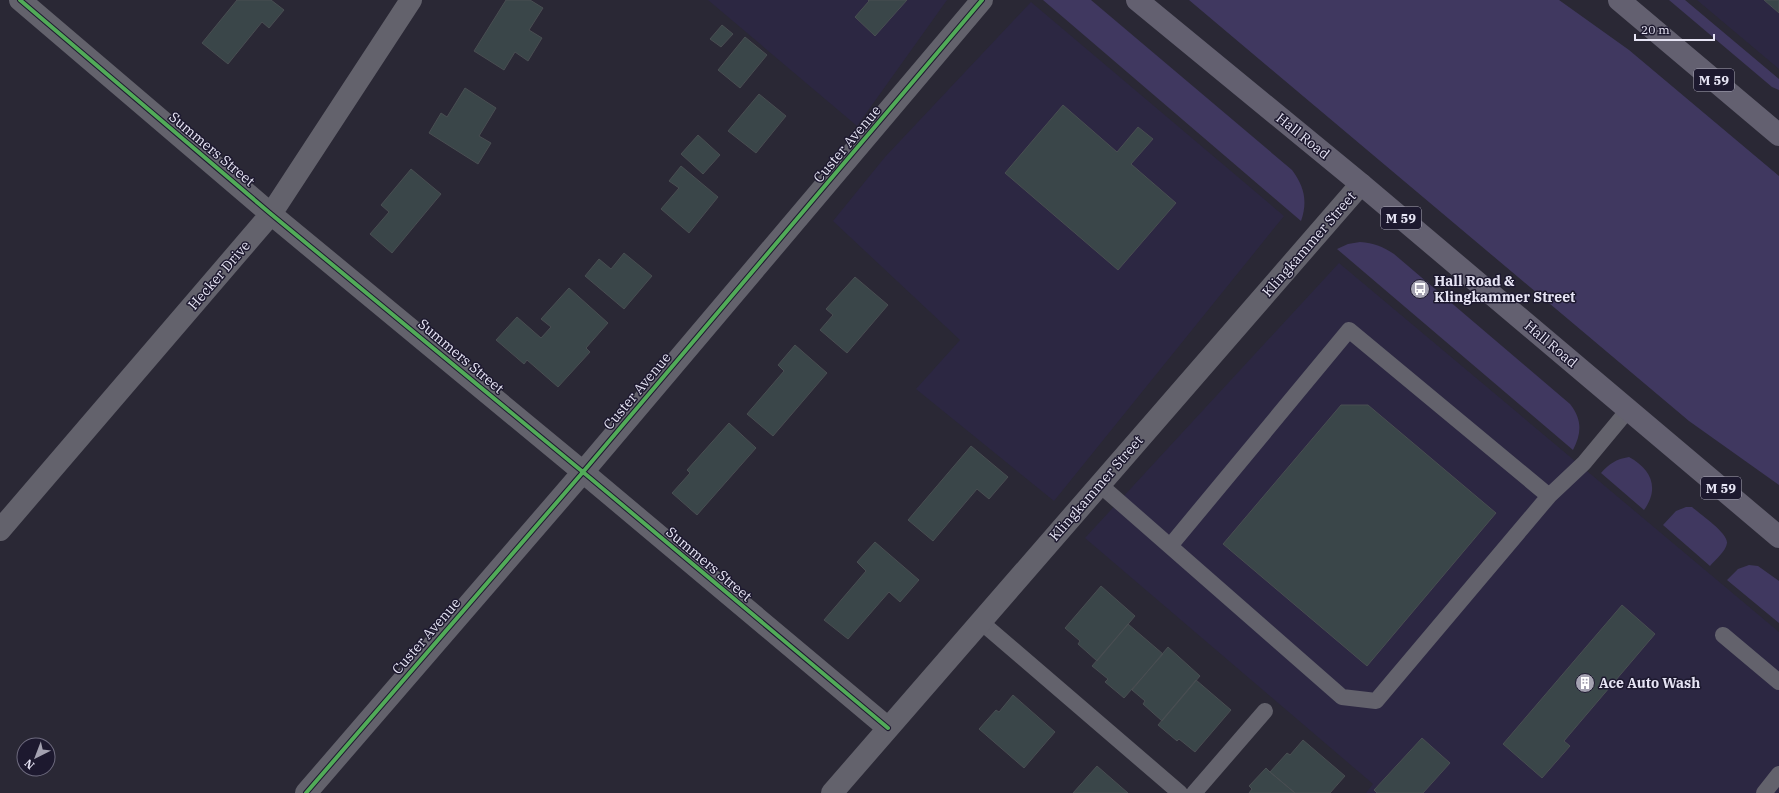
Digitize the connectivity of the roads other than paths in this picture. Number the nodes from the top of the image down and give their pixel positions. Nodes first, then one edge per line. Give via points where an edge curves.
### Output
1 (20, 0) edge
2 (411, 0) edge
3 (982, 0) edge
4 (1137, 0) edge
5 (1619, 0) edge
6 (1779, 135) edge
7 (1361, 184) junction
8 (271, 214) junction
9 (1628, 410) junction
10 (583, 472) junction
11 (1099, 484) junction
12 (1549, 496) junction
13 (0, 530) edge
14 (1779, 537) edge
15 (1170, 546) junction
16 (981, 622) junction
17 (1723, 635) dead end
18 (1779, 682) edge
19 (1265, 711) dead end
20 (888, 728) junction
21 (1779, 774) edge
22 (306, 793) edge
23 (832, 793) edge
24 (1180, 793) edge
25 (1194, 793) edge
26 (1764, 793) edge

1 - 8 street, Summers Street
2 - 8 street, Hecker Drive
3 - 10 street, Custer Avenue
4 - 7 highway, Hall Road / M 59
5 - 6 highway, M 59
7 - 9 highway, Hall Road / M 59
7 - 11 street, Klingkammer Street
8 - 10 street, Summers Street
8 - 13 street, Hecker Drive
9 - 12 lane via 1584,463
9 - 14 highway, Hall Road / M 59
10 - 20 street, Summers Street
10 - 22 street, Custer Avenue
11 - 15 lane
11 - 16 street, Klingkammer Street
12 - 15 lane via 1376,701 1342,697
12 - 15 lane via 1349,330
16 - 20 street, Klingkammer Street
16 - 24 lane
17 - 18 lane
19 - 25 lane
20 - 23 street, Klingkammer Street
21 - 26 lane

